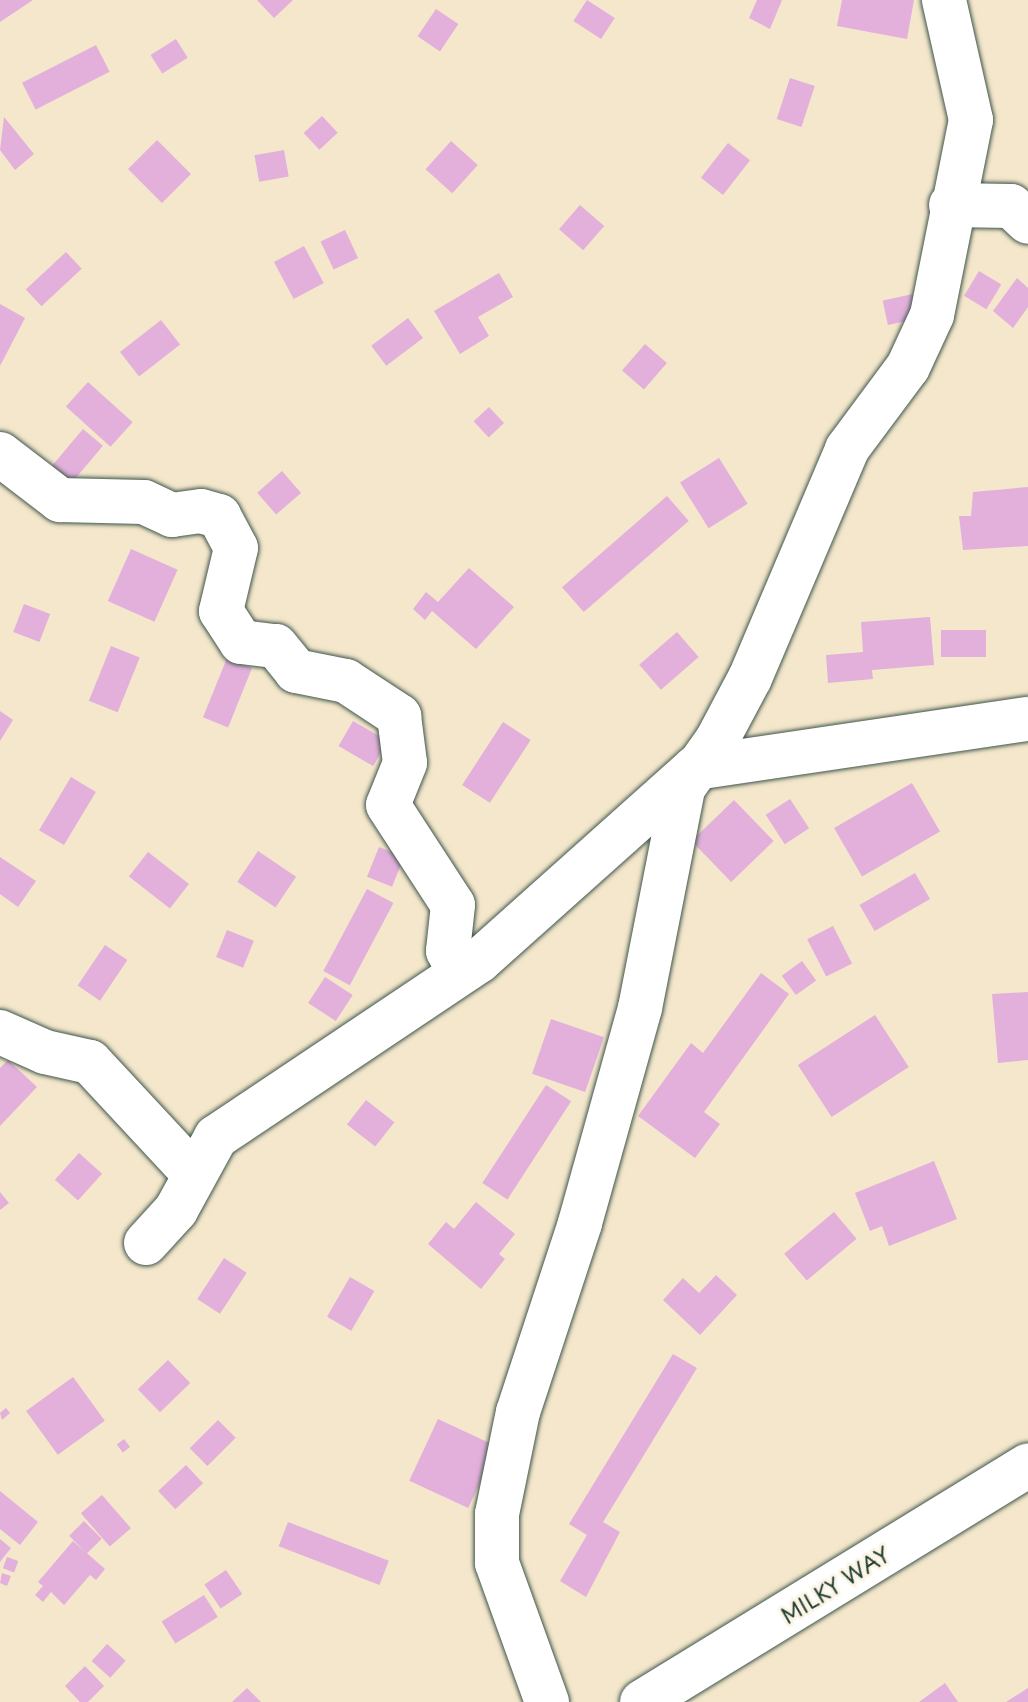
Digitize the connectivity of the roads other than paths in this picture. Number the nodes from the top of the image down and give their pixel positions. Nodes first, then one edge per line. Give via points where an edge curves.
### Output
1 (944, 0) edge
2 (951, 205) junction
3 (1028, 222) edge
4 (0, 454) edge
5 (1028, 719) edge
6 (695, 768) junction
7 (460, 973) junction
8 (0, 1032) edge
9 (195, 1175) junction
10 (146, 1243) dead end
11 (1028, 1465) edge
12 (547, 1702) edge
13 (642, 1702) edge

1 - 2 street via 971,120
2 - 3 street via 1011,206
2 - 6 street via 949,244 923,338 885,403 847,449 750,678 717,740
4 - 7 street via 60,500 144,502 172,515 201,511 219,516 236,548 221,611 241,642 276,646 296,671 346,681 399,716 405,763 388,805 453,905 448,951
5 - 6 street
6 - 7 street
6 - 12 street via 676,806 640,1008 580,1223 518,1412 497,1514 497,1563
7 - 9 street via 216,1137
8 - 9 street via 45,1052 90,1062
9 - 10 street via 176,1210
11 - 13 street, MILKY WAY

